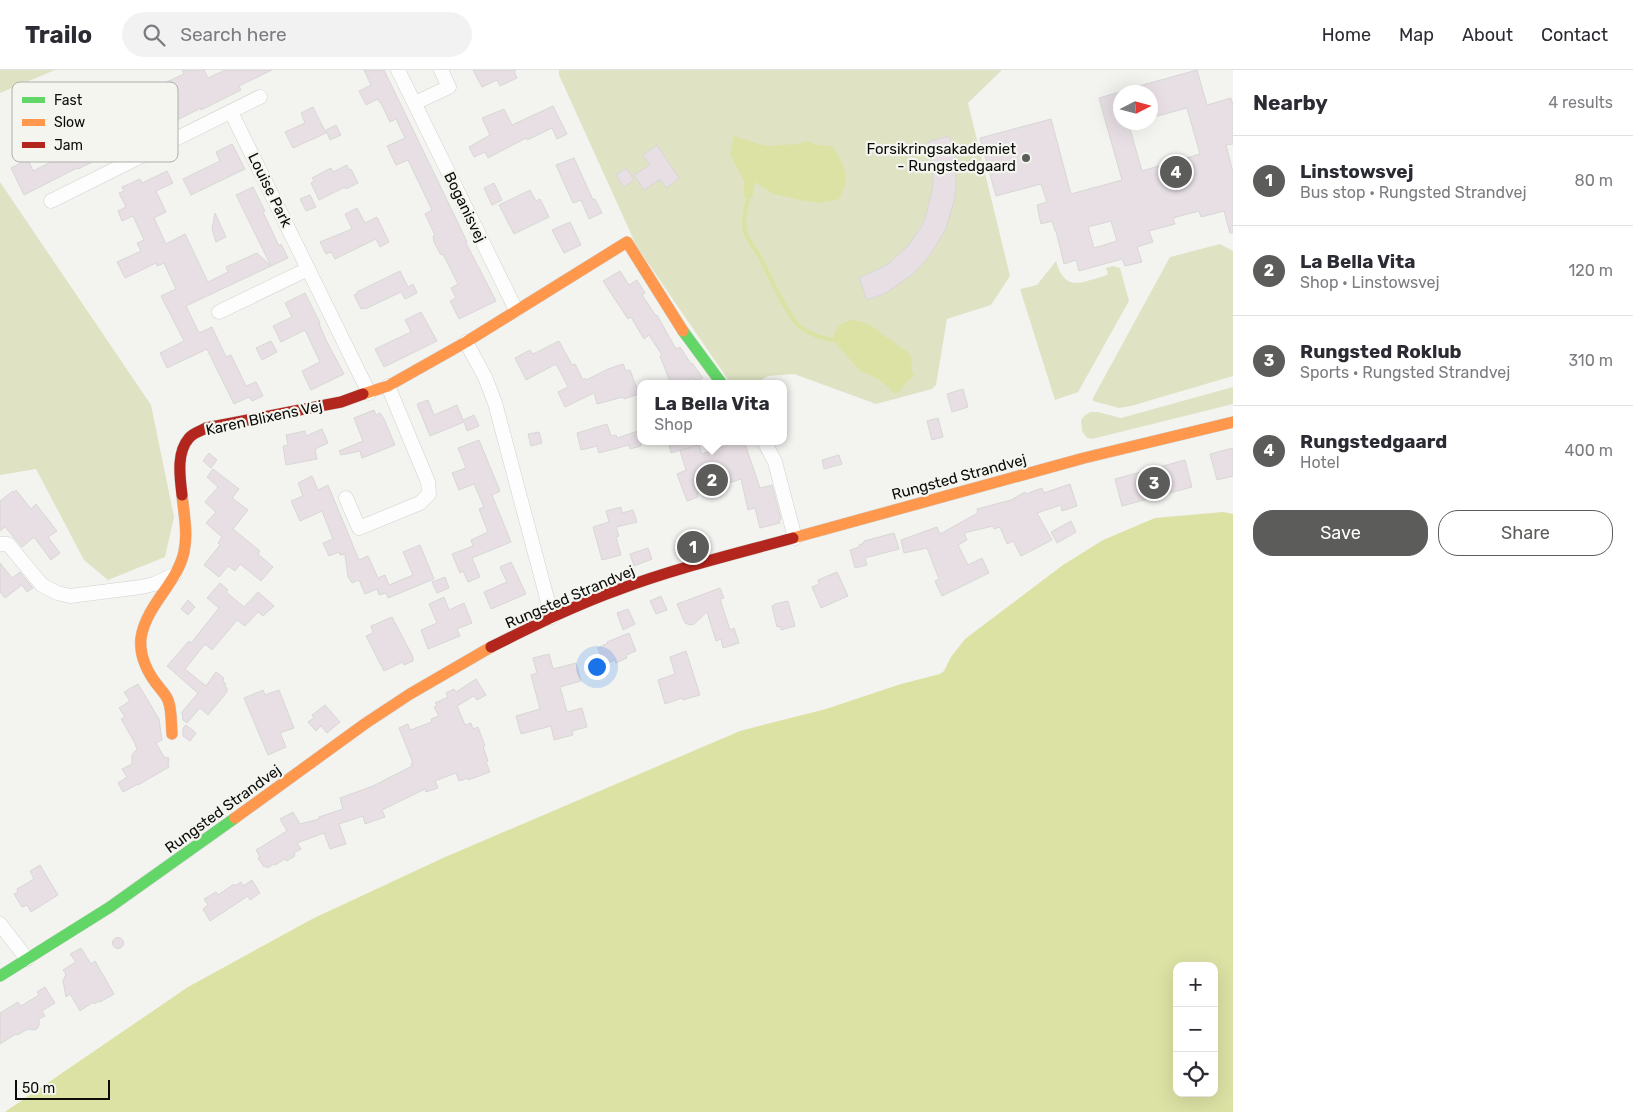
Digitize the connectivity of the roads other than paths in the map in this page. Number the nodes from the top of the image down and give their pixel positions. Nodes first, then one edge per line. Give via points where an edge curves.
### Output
1 (398, 70) edge
2 (441, 70) edge
3 (260, 97) dead end
4 (415, 103) junction
5 (231, 112) junction
6 (178, 138) edge
7 (130, 162) edge
8 (51, 201) dead end
9 (308, 269) junction
10 (516, 310) junction
11 (219, 312) dead end
12 (466, 342) junction
13 (719, 380) edge
14 (388, 386) junction
15 (369, 393) junction
16 (1233, 422) edge
17 (766, 445) edge
18 (346, 498) dead end
19 (796, 538) junction
20 (0, 544) edge
21 (175, 574) junction
22 (552, 617) junction
23 (172, 734) dead end
24 (0, 924) edge
25 (27, 959) junction
26 (0, 976) edge

1 - 4 street, Boganisvej
2 - 4 street via 449,86
3 - 5 street
4 - 10 street, Boganisvej
5 - 6 street
5 - 9 street, Louise Park
7 - 8 street
9 - 11 street
9 - 15 street, Louise Park
10 - 12 main road, Karen Blixens Vej
10 - 13 main road, Karen Blixens Vej via 627,242 681,328
12 - 14 main road, Karen Blixens Vej
12 - 22 street via 495,403
14 - 15 main road, Karen Blixens Vej
14 - 18 street via 428,482 429,494 420,503 359,528
15 - 21 main road, Karen Blixens Vej via 341,402 206,428 190,438 182,450 180,466 186,532 184,554
16 - 19 main road, Rungsted Strandvej via 1084,458
17 - 19 street via 775,462
19 - 22 main road, Rungsted Strandvej via 682,569
20 - 21 street via 8,544 42,585 57,594 70,596 141,587
21 - 23 main road, Karen Blixens Vej via 145,624 141,638 141,656 150,676 168,700
22 - 25 main road, Rungsted Strandvej via 481,652 410,694 150,880
24 - 25 street
25 - 26 main road, Rungsted Strandvej

